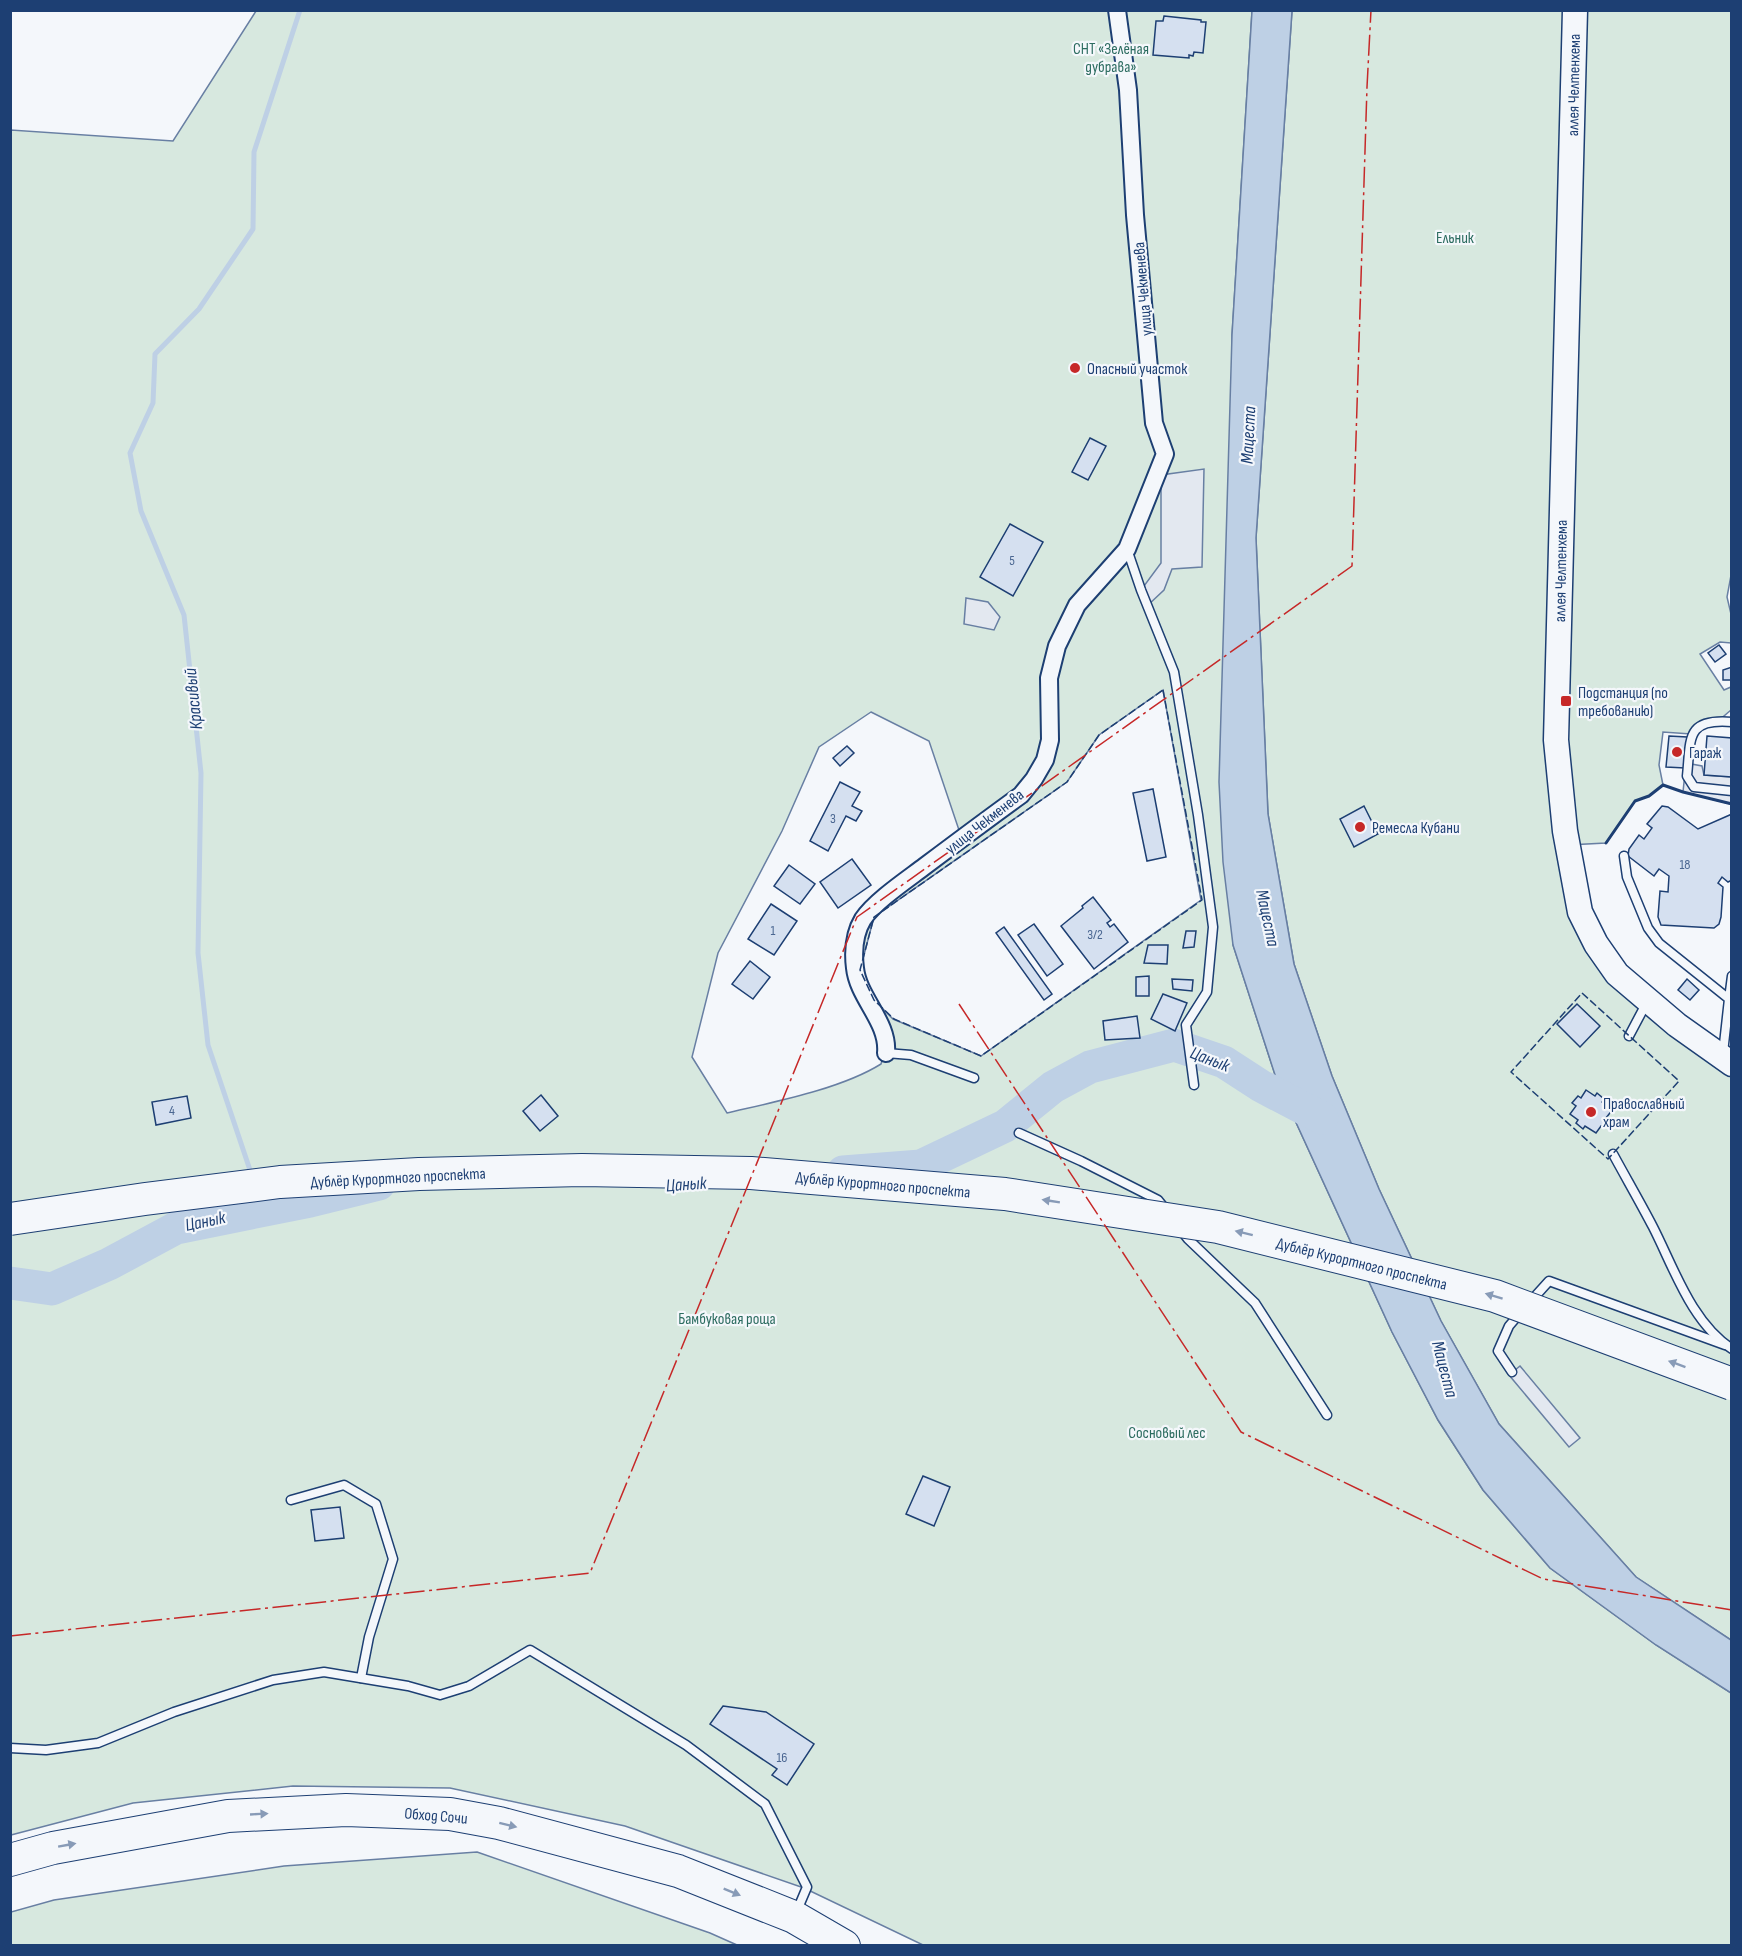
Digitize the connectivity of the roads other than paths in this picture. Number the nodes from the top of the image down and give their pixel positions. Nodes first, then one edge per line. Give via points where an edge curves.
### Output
1 (1117, 10) edge
2 (1575, 10) edge
3 (1127, 549) junction
4 (1731, 722) edge
5 (1731, 791) edge
6 (1624, 856) dead end
7 (1731, 976) edge
8 (1729, 999) junction
9 (1648, 1000) junction
10 (1729, 1018) edge
11 (1629, 1036) dead end
12 (886, 1053) joint
13 (1727, 1061) edge
14 (974, 1078) dead end
15 (1194, 1084) dead end
16 (1018, 1133) dead end
17 (1613, 1154) dead end
18 (10, 1219) edge
19 (1728, 1347) edge
20 (1512, 1372) dead end
21 (1731, 1384) edge
22 (1327, 1415) dead end
23 (291, 1500) dead end
24 (361, 1678) junction
25 (10, 1748) edge
26 (10, 1860) edge
27 (794, 1917) junction
28 (844, 1946) edge

1 - 3 street, улица Чекменева via 1128,90 1154,423 1165,454
2 - 9 main road, аллея Челтенхема via 1556,741 1565,831 1580,912 1617,974
3 - 12 street, улица Чекменева via 1077,605 1057,646 1049,678 1050,740 1034,779 1021,795 893,890 864,918 854,950 855,970 860,989 884,1034
3 - 15 lane via 1174,672 1213,927 1207,992 1186,1025
4 - 5 lane via 1707,722 1691,734 1687,776 1694,786
6 - 8 lane via 1627,877 1648,928 1659,943
7 - 8 lane
8 - 10 lane
9 - 11 lane
9 - 13 main road, аллея Челтенхема
10 - 13 lane
12 - 14 lane via 911,1055
16 - 22 lane via 1158,1200 1188,1239 1255,1303
17 - 19 lane via 1695,1312
21 -> 18 highway, Дублёр Курортного проспекта, bridge via 1495,1296 1218,1227 1005,1194 751,1173 431,1173 280,1182
19 - 20 lane via 1549,1281 1509,1326 1498,1351
23 - 24 lane via 344,1485 376,1504 393,1559
24 - 25 lane via 324,1672 273,1680 174,1712 98,1743 46,1750
24 - 27 lane via 440,1695 469,1686 530,1650 686,1745 765,1804 807,1887
26 -> 27 highway, Обход Сочи via 52,1848 228,1816 346,1810 450,1815 499,1823 678,1871
27 - 28 highway, Обход Сочи

